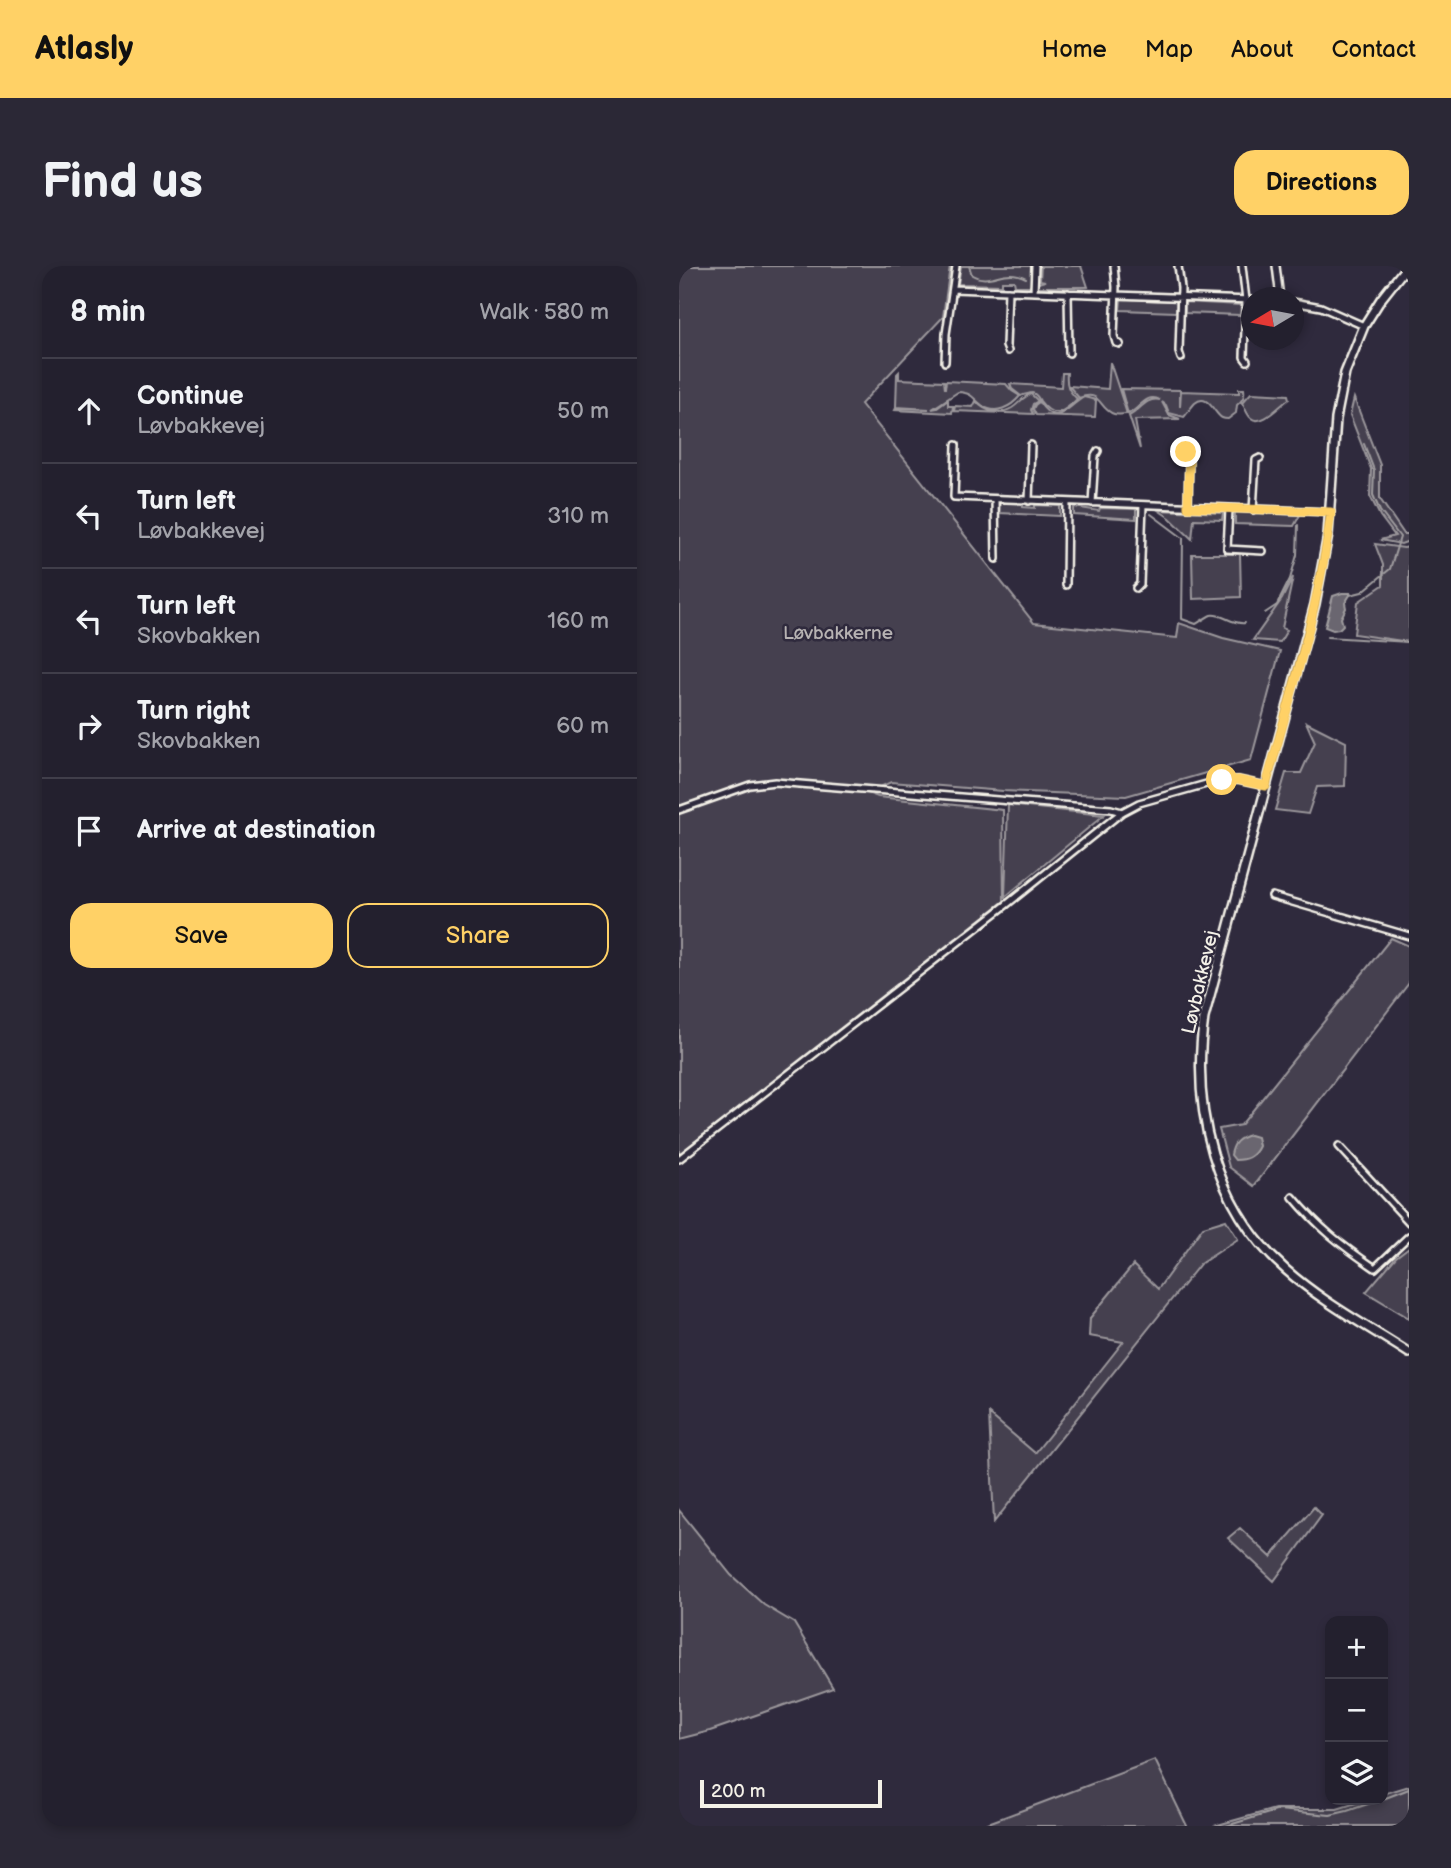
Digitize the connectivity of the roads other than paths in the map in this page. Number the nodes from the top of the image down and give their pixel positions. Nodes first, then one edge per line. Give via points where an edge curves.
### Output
1 (956, 266) edge
2 (1035, 266) edge
3 (1114, 266) edge
4 (1178, 266) edge
5 (1242, 266) edge
6 (1276, 266) edge
7 (1407, 266) edge
8 (1246, 287) edge
9 (1279, 287) edge
10 (953, 289) junction
11 (1008, 291) junction
12 (1034, 292) junction
13 (1068, 293) junction
14 (1116, 295) junction
15 (1181, 298) junction
16 (1241, 300) edge
17 (1304, 304) edge
18 (1364, 326) junction
19 (1120, 344) dead end
20 (1245, 350) edge
21 (1008, 351) dead end
22 (1069, 353) dead end
23 (1181, 358) dead end
24 (1247, 360) dead end
25 (945, 362) dead end
26 (956, 445) dead end
27 (1031, 445) dead end
28 (1098, 451) dead end
29 (1186, 452) dead end
30 (1260, 458) dead end
31 (996, 499) junction
32 (1029, 500) junction
33 (1067, 502) junction
34 (1092, 503) junction
35 (1143, 505) junction
36 (1188, 507) junction
37 (1229, 509) junction
38 (1253, 510) junction
39 (1331, 512) junction
40 (1263, 551) dead end
41 (996, 559) dead end
42 (1066, 585) dead end
43 (1136, 588) dead end
44 (1266, 786) junction
45 (679, 810) edge
46 (1122, 812) junction
47 (1272, 896) dead end
48 (1409, 936) edge
49 (1339, 1146) dead end
50 (679, 1159) edge
51 (1293, 1198) dead end
52 (1409, 1222) edge
53 (1409, 1236) edge
54 (1409, 1353) edge

1 - 10 street
2 - 12 street
3 - 14 street
4 - 15 street
5 - 8 street
6 - 9 street
7 - 18 street, Løvbakkevej
10 - 11 street
10 - 25 street
11 - 12 street
11 - 21 street
12 - 13 street
13 - 14 street
13 - 22 street
14 - 15 street
14 - 19 street via 1114,336
15 - 16 street
15 - 23 street
17 - 18 street
18 - 39 street, Løvbakkevej via 1339,397
20 - 24 street
26 - 31 street via 954,498
27 - 32 street
28 - 34 street
29 - 36 street
30 - 38 street via 1256,460
31 - 32 street
31 - 41 street
32 - 33 street
33 - 34 street
33 - 42 street
34 - 35 street
35 - 36 street
35 - 43 street via 1140,584
36 - 37 street
37 - 38 street
37 - 40 street via 1227,550
38 - 39 street
39 - 44 street, Løvbakkevej via 1315,604
44 - 46 street via 1217,781
44 - 54 street, Løvbakkevej via 1204,1018 1200,1080 1206,1131 1234,1204 1265,1249 1310,1290
45 - 46 street via 750,785 775,782
46 - 50 street
47 - 48 street
49 - 52 street
51 - 53 street via 1313,1222 1375,1268

